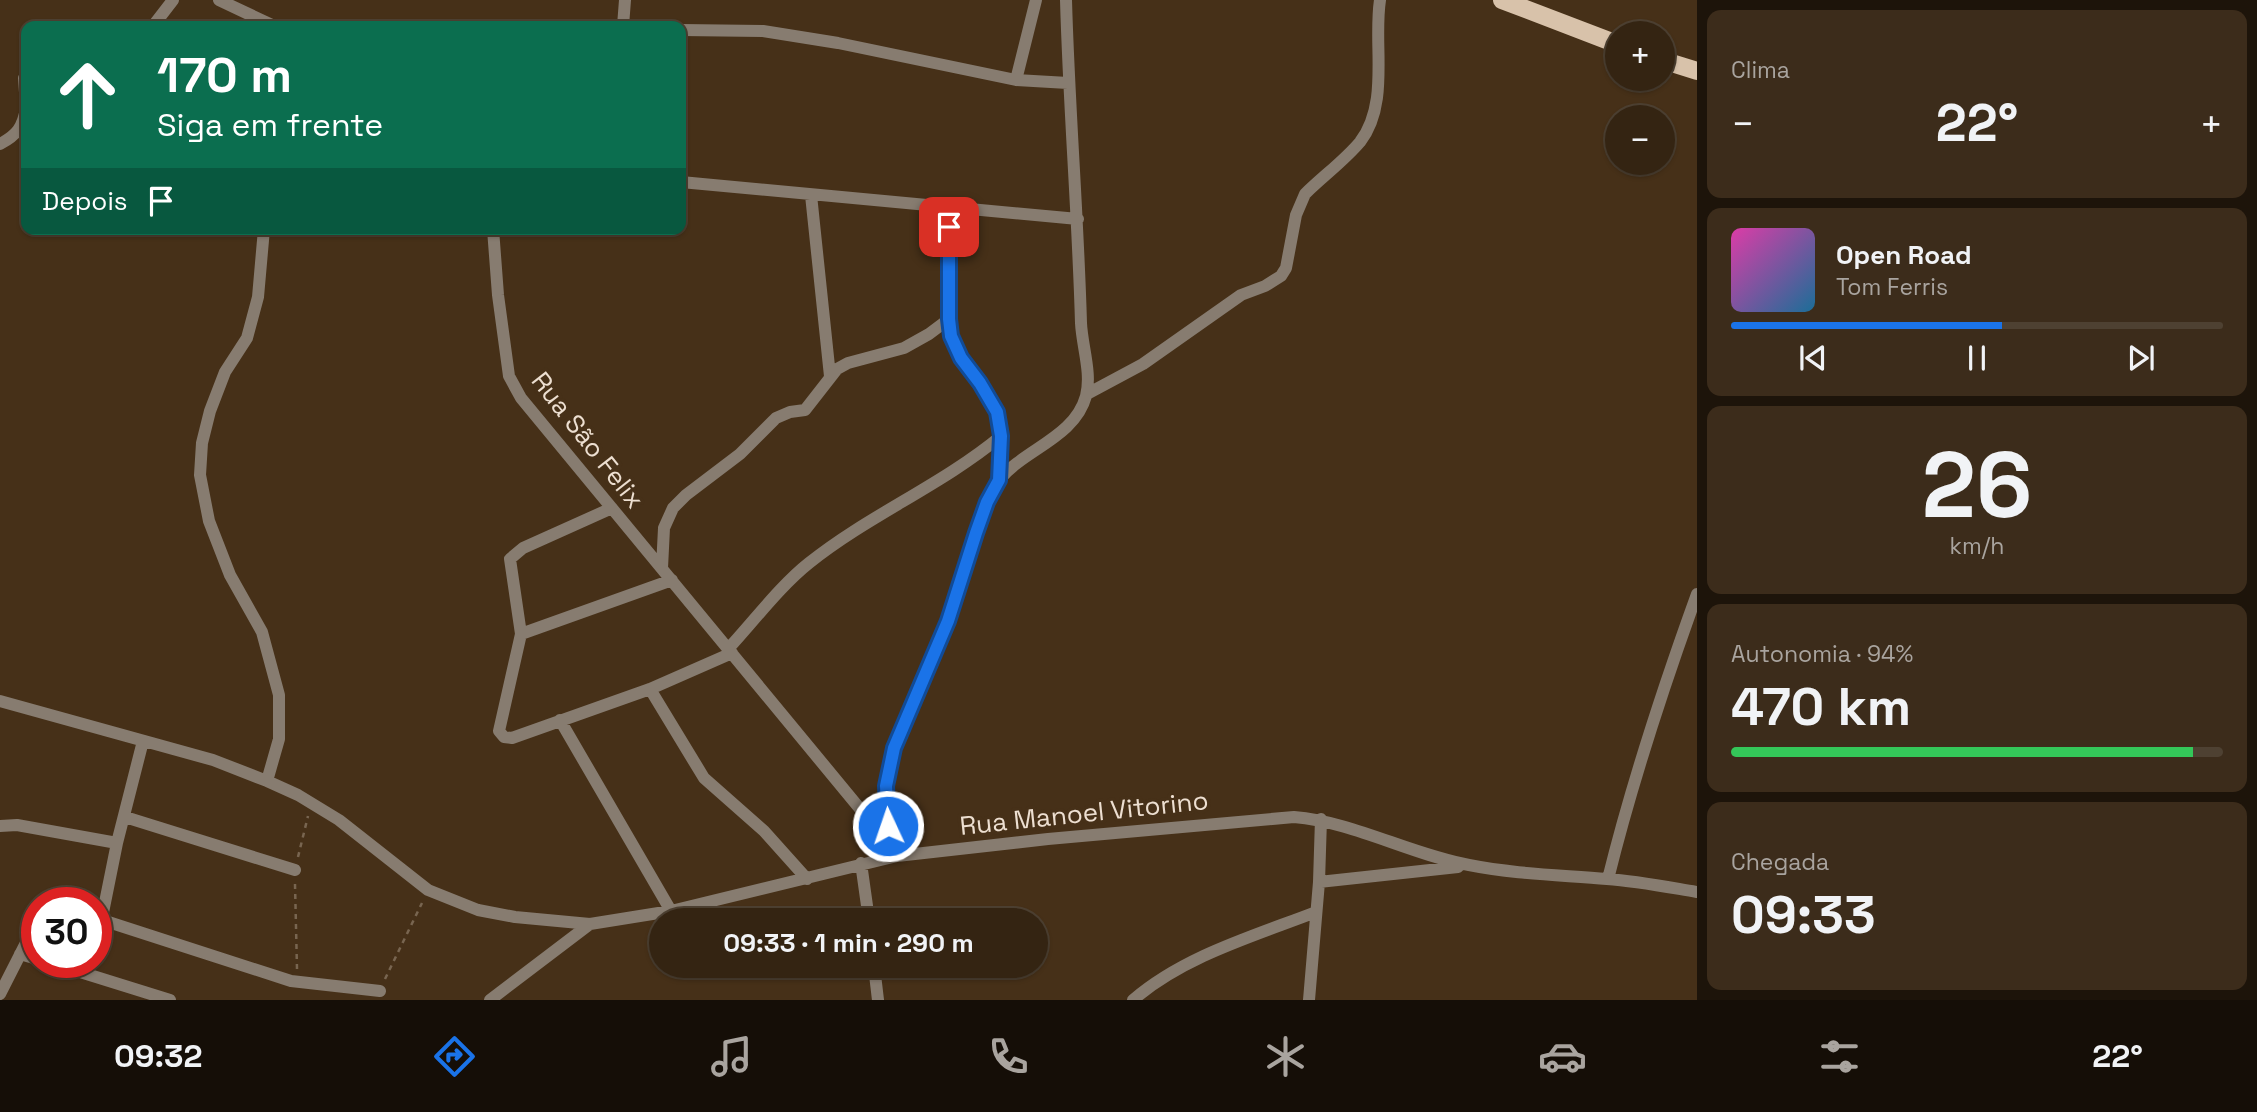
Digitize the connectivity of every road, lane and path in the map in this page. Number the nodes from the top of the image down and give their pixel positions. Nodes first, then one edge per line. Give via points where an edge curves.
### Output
1 (173, 0) edge
2 (219, 0) edge
3 (625, 0) edge
4 (1036, 0) edge
5 (1066, 0) edge
6 (1380, 0) edge
7 (1502, 0) edge
8 (157, 21) edge
9 (263, 21) edge
10 (623, 21) edge
11 (686, 30) edge
12 (1605, 39) edge
13 (1675, 64) edge
14 (1697, 71) edge
15 (1016, 80) junction
16 (1069, 83) junction
17 (21, 126) edge
18 (0, 144) edge
19 (686, 182) edge
20 (811, 195) junction
21 (950, 207) junction
22 (1078, 219) junction
23 (263, 235) edge
24 (493, 235) edge
25 (949, 319) junction
26 (830, 376) junction
27 (1087, 394) junction
28 (1001, 436) junction
29 (999, 480) junction
30 (612, 508) junction
31 (662, 568) junction
32 (672, 580) junction
33 (1697, 594) edge
34 (521, 634) junction
35 (730, 651) junction
36 (650, 690) junction
37 (0, 701) edge
38 (560, 720) junction
39 (143, 741) junction
40 (267, 781) junction
41 (311, 803) junction
42 (125, 817) junction
43 (1321, 819) junction
44 (0, 826) edge
45 (117, 843) junction
46 (889, 844) junction
47 (897, 856) junction
48 (861, 863) junction
49 (1469, 865) junction
50 (295, 870) junction
51 (807, 879) junction
52 (1608, 879) junction
53 (1319, 882) junction
54 (107, 887) edge
55 (428, 890) junction
56 (1697, 892) edge
57 (669, 908) edge
58 (684, 908) edge
59 (867, 908) edge
60 (1316, 912) junction
61 (649, 915) edge
62 (112, 923) edge
63 (590, 924) junction
64 (20, 954) edge
65 (112, 977) edge
66 (875, 978) edge
67 (297, 982) junction
68 (380, 990) joint
69 (0, 994) edge
70 (170, 1000) edge
71 (490, 1000) edge
72 (878, 1000) edge
73 (1133, 1000) edge
74 (1309, 1000) edge

1 - 8 street
2 - 9 street
3 - 10 street
4 - 15 street
5 - 16 street
6 - 27 street via 1374,114 1359,143 1305,194 1281,276 1241,295 1143,364
7 - 12 main road
11 - 15 street via 763,31
13 - 14 main road
15 - 16 street
16 - 22 street
17 - 18 street
19 - 20 street
20 - 21 street
20 - 26 street
21 - 22 street
21 - 25 street
22 - 27 street
23 - 40 street via 258,297 247,338 225,372 210,411 200,475 209,521 230,575 262,632 279,695 279,739
24 - 30 street, Rua São Felix via 509,376 521,398
25 - 26 street via 904,348 848,363
25 - 28 street via 961,358 997,412
26 - 31 street via 805,410 776,418 673,508 664,528
27 - 29 street via 1080,412 1060,433
28 - 29 street
28 - 35 street via 977,456 808,563
29 - 46 street via 987,502 948,621 894,748 886,786
30 - 31 street, Rua São Felix
30 - 34 street via 510,559
31 - 32 street, Rua São Felix
32 - 34 street
32 - 35 street, Rua São Felix
33 - 52 street via 1626,806
34 - 38 street via 499,731 512,738
35 - 36 street
35 - 46 street, Rua São Felix
36 - 38 street
36 - 51 street via 704,778 764,831
37 - 39 street, Rua Manoel Vitorino
38 - 57 street
39 - 40 street, Rua Manoel Vitorino
39 - 42 street
40 - 41 street, Rua Manoel Vitorino
41 - 50 path
41 - 55 street, Rua Manoel Vitorino
42 - 45 street
42 - 50 street
43 - 47 street, Rua Manoel Vitorino via 1231,820
43 - 49 street, Rua Manoel Vitorino
43 - 53 street
44 - 45 street
45 - 54 street
46 - 47 street, Rua São Felix
47 - 48 street, Rua Manoel Vitorino
48 - 51 street, Rua Manoel Vitorino
48 - 59 street
49 - 52 street, Rua Manoel Vitorino
49 - 53 street, Rua Manoel Vitorino
50 - 67 path
51 - 58 street, Rua Manoel Vitorino
52 - 56 street, Rua Manoel Vitorino
53 - 60 street
55 - 63 street, Rua Manoel Vitorino via 478,910
55 - 68 path
60 - 73 street via 1178,968
60 - 74 street
61 - 63 street, Rua Manoel Vitorino
62 - 67 street
63 - 71 street
64 - 69 street
65 - 70 street
66 - 72 street
67 - 68 street

